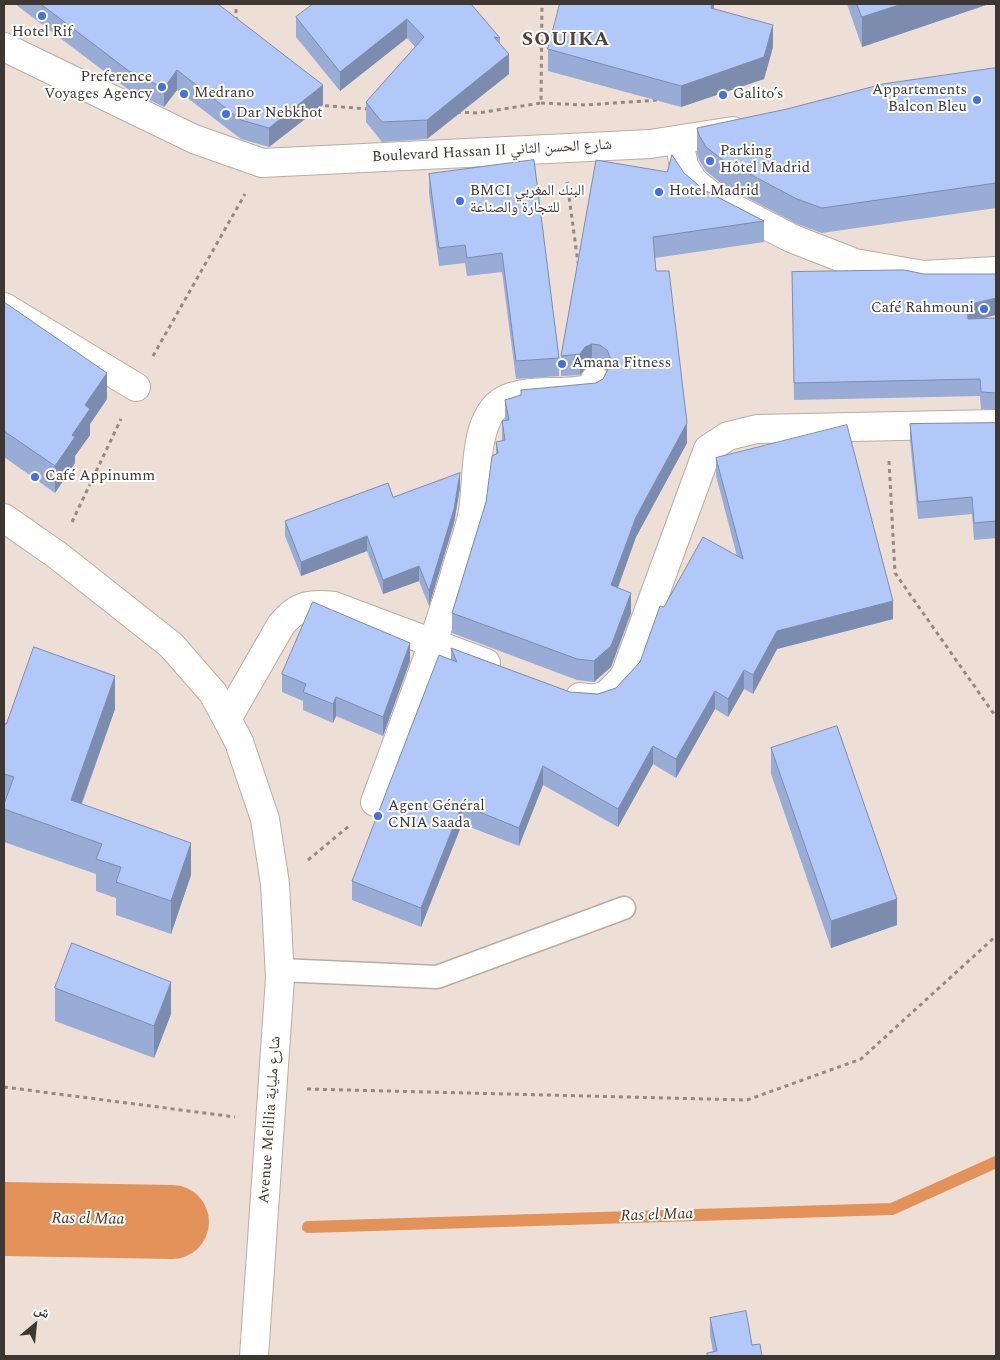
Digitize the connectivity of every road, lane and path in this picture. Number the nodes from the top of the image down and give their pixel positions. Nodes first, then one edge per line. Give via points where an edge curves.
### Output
1 (236, 4) edge
2 (542, 4) edge
3 (236, 25) edge
4 (4, 46) edge
5 (660, 100) edge
6 (542, 103) junction
7 (316, 105) edge
8 (374, 109) edge
9 (449, 112) edge
10 (758, 126) edge
11 (679, 140) junction
12 (563, 149) junction
13 (579, 264) edge
14 (996, 271) edge
15 (4, 307) edge
16 (595, 380) dead end
17 (136, 387) dead end
18 (996, 424) edge
19 (887, 425) junction
20 (4, 518) edge
21 (434, 644) junction
22 (508, 671) edge
23 (555, 688) edge
24 (996, 718) edge
25 (227, 719) junction
26 (375, 802) joint
27 (275, 884) junction
28 (624, 908) dead end
29 (996, 936) edge
30 (280, 970) junction
31 (4, 1087) edge
32 (273, 1088) junction
33 (270, 1129) junction
34 (255, 1348) edge

1 - 3 path
2 - 6 path
4 - 12 street, Boulevard Hassan II شارع الحسن الثاني via 194,139 262,163
5 - 6 path via 585,105
6 - 9 path via 478,113
7 - 8 path
10 - 11 street, Boulevard Hassan II شارع الحسن الثاني
11 - 12 street, Boulevard Hassan II شارع الحسن الثاني
11 - 14 street via 684,166 694,182 714,198 790,238 856,263 923,275
12 - 13 path
15 - 17 street
16 - 21 street via 592,388 581,391 510,398 498,404 490,414 481,443 473,512
18 - 19 street
19 - 23 street via 757,429 728,436 708,450 624,674 610,693 592,699
19 - 24 path via 895,573
20 - 25 street, Avenue Melilia شارع ملياية via 171,644 213,693
21 - 22 street
21 - 25 street via 334,606 314,604 302,608 290,614 281,625
21 - 26 street
25 - 27 street, Avenue Melilia شارع ملياية via 239,742 265,818
26 - 27 path via 330,843
27 - 30 street, Avenue Melilia شارع ملياية
28 - 30 lane via 437,977
29 - 32 path via 861,1059 747,1100
30 - 32 street, Avenue Melilia شارع ملياية
31 - 33 path
32 - 33 street, Avenue Melilia شارع ملياية
33 - 34 street, Avenue Melilia شارع ملياية

